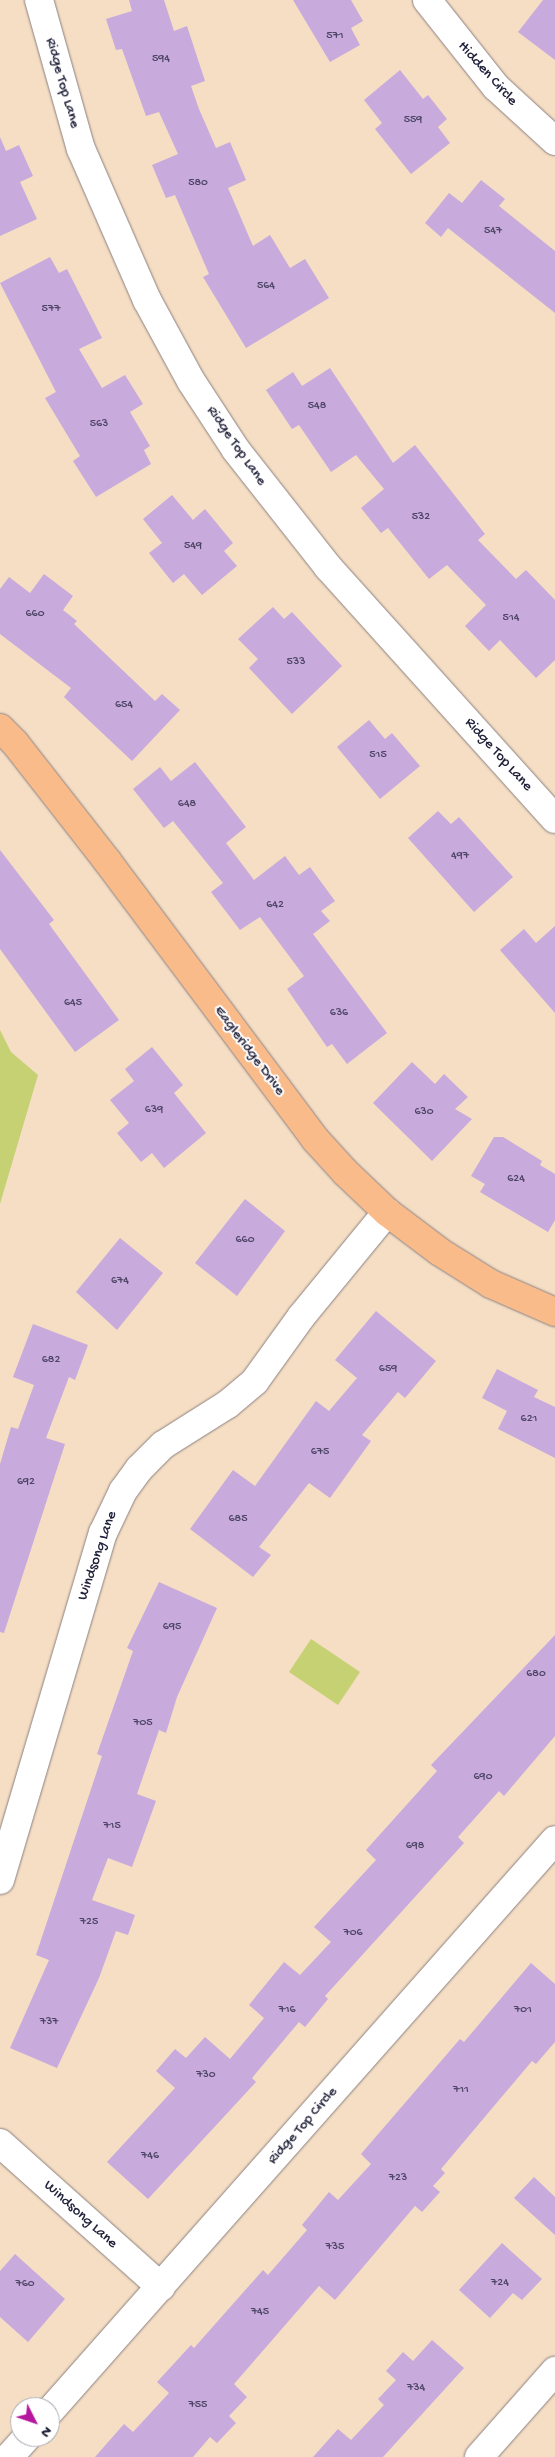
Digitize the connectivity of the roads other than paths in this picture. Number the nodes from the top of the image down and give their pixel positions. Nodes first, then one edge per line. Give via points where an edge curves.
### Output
1 (39, 0) edge
2 (427, 0) edge
3 (555, 141) edge
4 (0, 728) edge
5 (555, 819) edge
6 (388, 1212) junction
7 (555, 1312) edge
8 (555, 1840) edge
9 (0, 1880) edge
10 (0, 2143) edge
11 (161, 2287) junction
12 (555, 2371) edge
13 (60, 2400) edge
14 (18, 2447) edge
15 (9, 2457) edge
16 (479, 2457) edge

1 - 5 street, Ridge Top Lane via 81,149 147,300 191,381 236,450 328,567
2 - 3 street, Hidden Circle via 496,87
4 - 6 main road, Eagleridge Drive via 108,862 315,1139
6 - 7 main road, Eagleridge Drive via 440,1252 491,1284
6 - 9 street, Windsong Lane via 301,1317 255,1381 228,1404 163,1445 123,1491 103,1533
8 - 11 street, Ridge Top Circle
10 - 11 street, Windsong Lane
11 - 13 street, Ridge Top Circle
12 - 16 street
14 - 15 street

